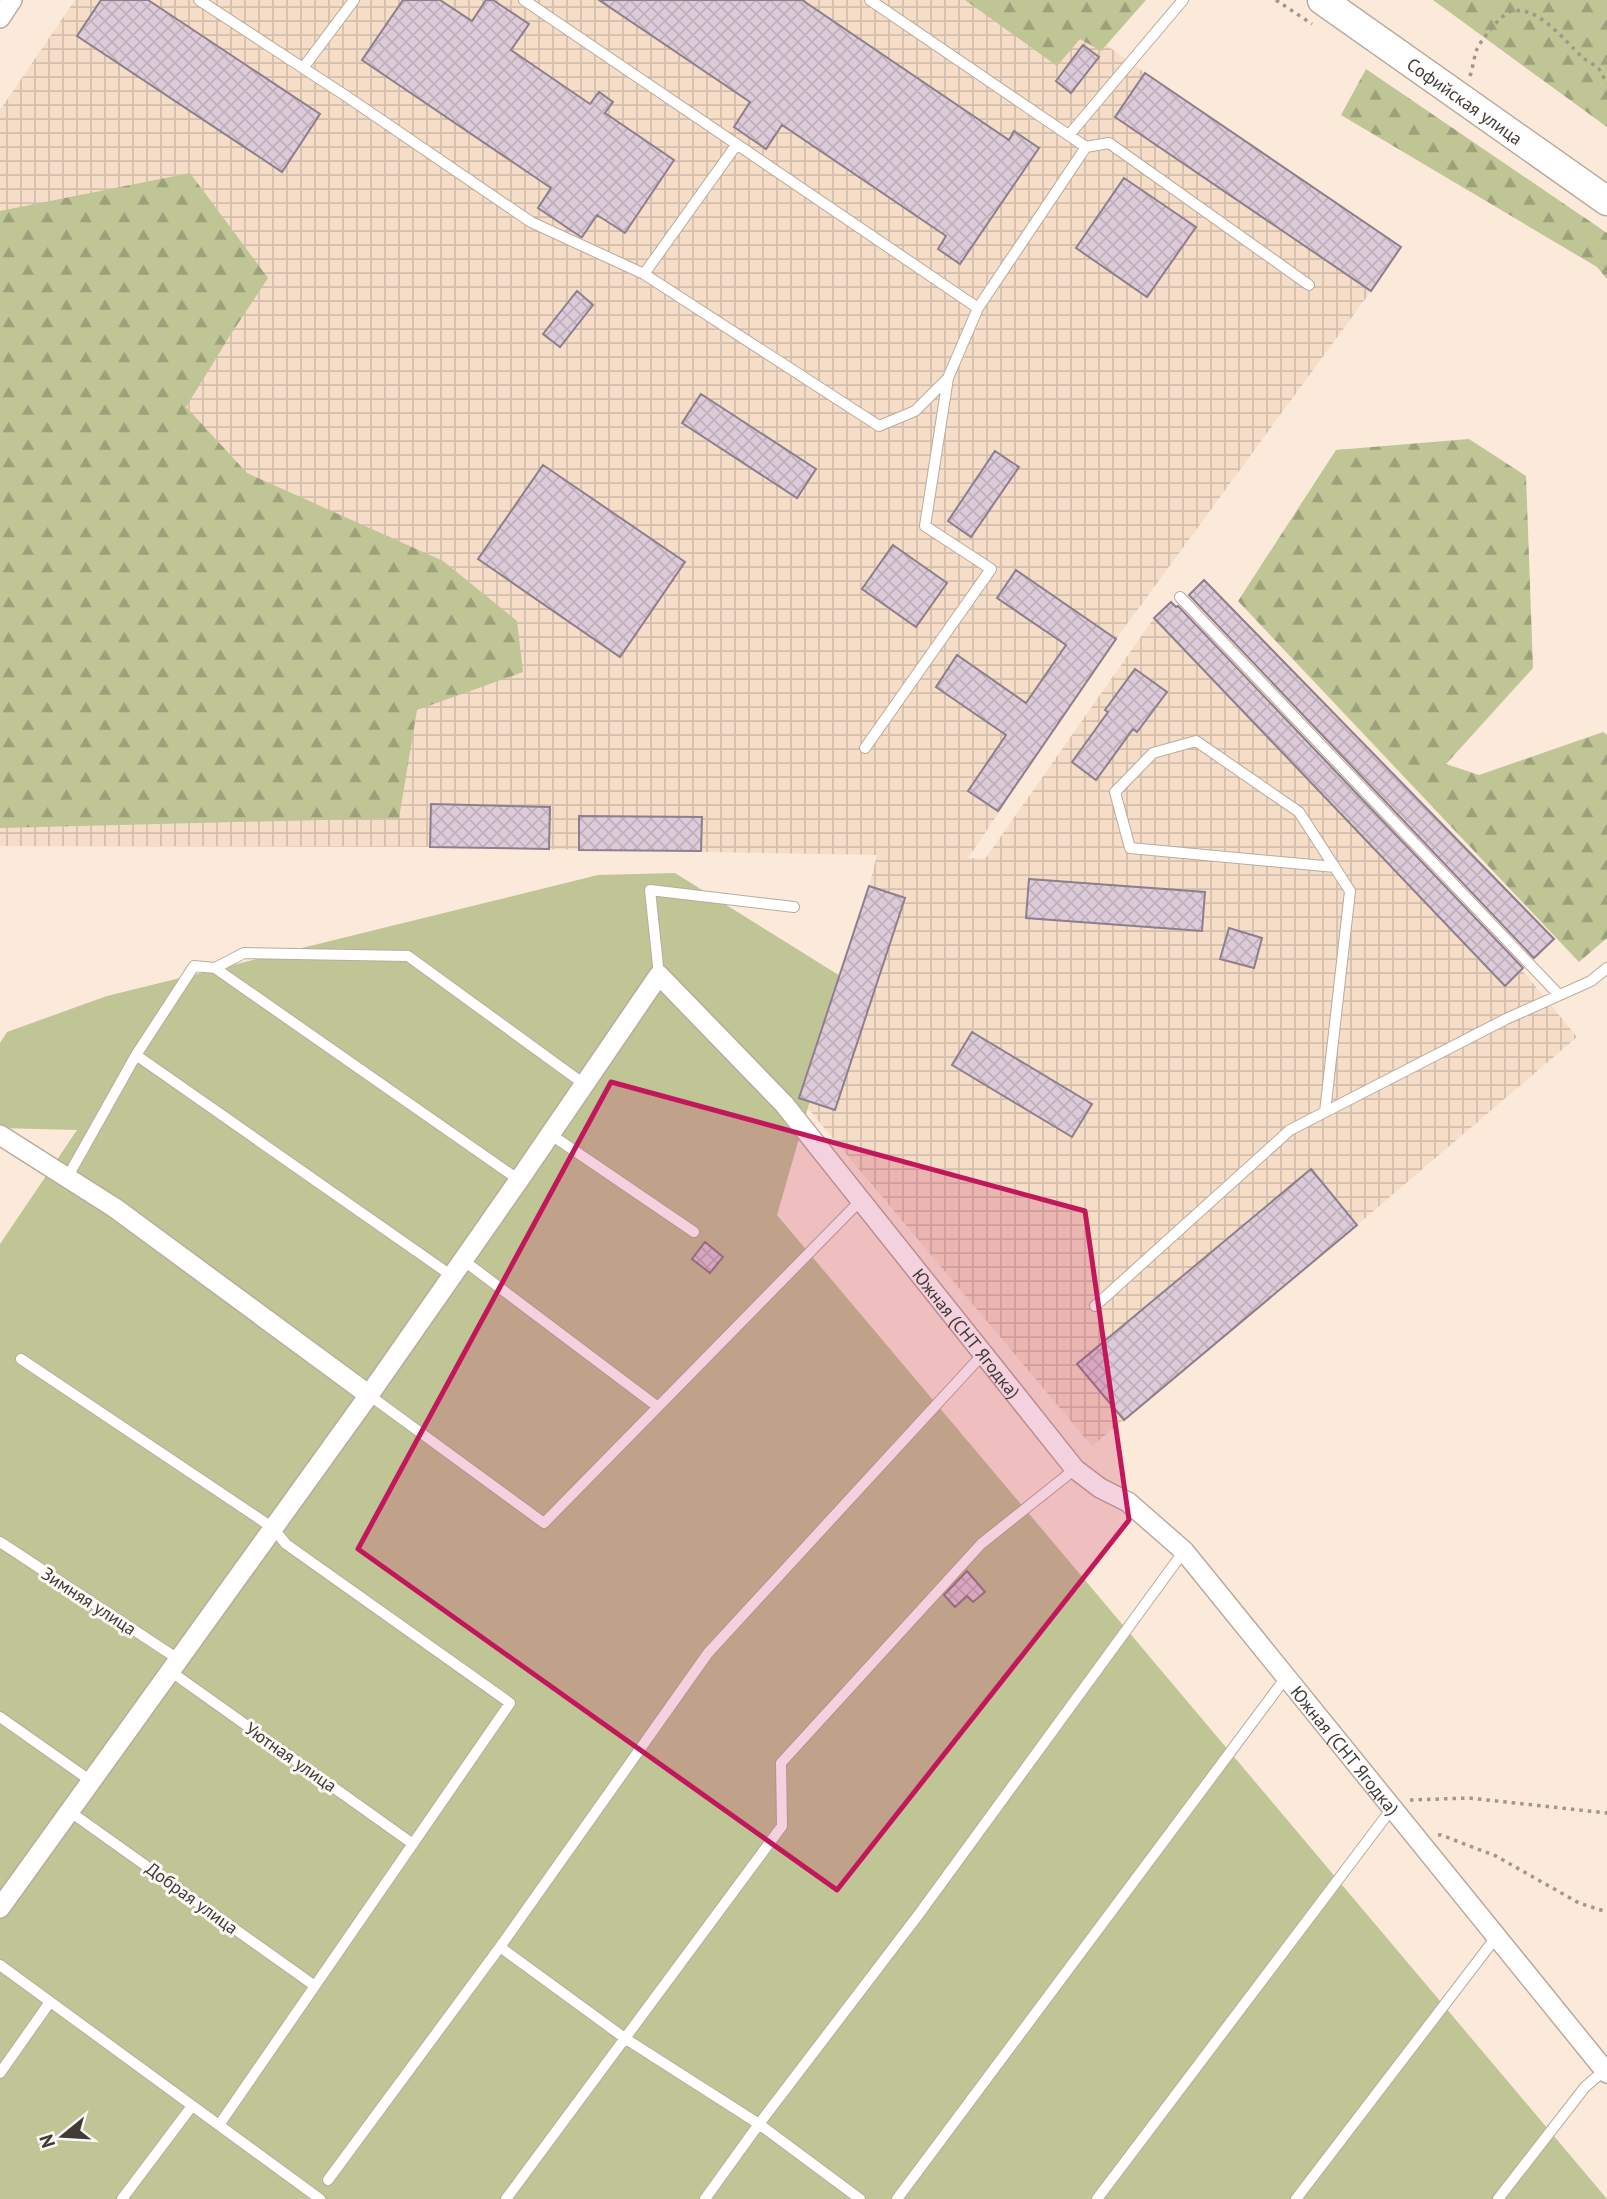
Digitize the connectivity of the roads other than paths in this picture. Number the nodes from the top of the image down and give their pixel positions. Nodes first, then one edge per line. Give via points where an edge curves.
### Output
1 (12, 0) edge
2 (199, 0) edge
3 (354, 0) edge
4 (524, 0) edge
5 (870, 0) edge
6 (1183, 0) edge
7 (1322, 0) edge
8 (0, 18) edge
9 (303, 68) junction
10 (1069, 135) junction
11 (737, 144) junction
12 (1086, 147) junction
13 (1607, 201) edge
14 (644, 274) junction
15 (1308, 285) dead end
16 (978, 308) junction
17 (948, 378) junction
18 (1180, 597) dead end
19 (865, 748) dead end
20 (1335, 867) junction
21 (793, 907) dead end
22 (215, 968) junction
23 (1607, 968) edge
24 (659, 975) junction
25 (1559, 995) junction
26 (135, 1055) junction
27 (584, 1084) junction
28 (1325, 1112) junction
29 (550, 1134) junction
30 (0, 1135) edge
31 (68, 1178) junction
32 (519, 1180) junction
33 (861, 1200) junction
34 (694, 1232) dead end
35 (457, 1268) junction
36 (1095, 1306) dead end
37 (983, 1354) junction
38 (21, 1359) dead end
39 (369, 1395) junction
40 (658, 1407) junction
41 (1074, 1469) junction
42 (273, 1528) junction
43 (0, 1542) edge
44 (1184, 1550) junction
45 (174, 1665) junction
46 (1287, 1676) junction
47 (0, 1717) edge
48 (91, 1782) junction
49 (1390, 1804) junction
50 (69, 1811) junction
51 (413, 1843) junction
52 (0, 1908) edge
53 (1497, 1936) junction
54 (500, 1947) junction
55 (0, 1965) edge
56 (315, 1986) junction
57 (50, 2002) junction
58 (626, 2039) junction
59 (1606, 2070) edge
60 (0, 2073) edge
61 (192, 2106) junction
62 (759, 2124) junction
63 (219, 2125) junction
64 (328, 2180) dead end
65 (122, 2199) edge
66 (320, 2199) edge
67 (506, 2199) edge
68 (705, 2199) edge
69 (860, 2199) edge
70 (897, 2199) edge
71 (1097, 2199) edge
72 (1296, 2199) edge
73 (1498, 2199) edge

1 - 8 street
2 - 9 lane
3 - 9 lane
4 - 11 lane
5 - 10 lane
6 - 10 lane
7 - 13 main road, Софийская улица
9 - 14 lane via 531,222
10 - 12 lane
11 - 14 lane
11 - 16 lane
12 - 15 lane via 1108,143
12 - 16 lane
14 - 17 lane via 879,426 915,411
16 - 17 lane
17 - 19 lane via 925,526 991,569
18 - 25 lane
20 - 20 lane via 1299,813 1196,741 1153,753 1115,792 1130,848
20 - 28 lane via 1350,891
21 - 24 lane via 650,890
22 - 26 lane via 194,966
22 - 27 lane via 244,953 408,956
22 - 32 lane
23 - 25 lane
24 - 27 street
24 - 33 street, Южная (СНТ Ягодка) via 784,1104
25 - 28 lane
26 - 31 lane
26 - 35 lane
27 - 29 street
28 - 36 lane via 1290,1130
29 - 32 street
29 - 34 lane
30 - 31 street
31 - 39 street
32 - 35 street
33 - 37 street, Южная (СНТ Ягодка)
33 - 40 lane
35 - 39 street
35 - 40 lane
37 - 41 street, Южная (СНТ Ягодка)
37 - 54 lane via 708,1653
38 - 42 lane
39 - 40 lane via 544,1523
39 - 42 street
41 - 44 street, Южная (СНТ Ягодка) via 1128,1502
41 - 58 lane via 981,1544 781,1763 782,1826
42 - 45 street
42 - 51 lane via 286,1544 510,1703
43 - 45 lane, Зимняя улица
44 - 46 street, Южная (СНТ Ягодка)
44 - 62 lane via 928,1903
45 - 48 street
45 - 51 lane, Уютная улица
46 - 49 street, Южная (СНТ Ягодка)
46 - 70 lane
47 - 48 lane
48 - 50 street
49 - 53 street, Южная (СНТ Ягодка)
49 - 71 lane
50 - 52 street
50 - 56 lane, Добрая улица
51 - 56 lane
53 - 59 street, Южная (СНТ Ягодка)
53 - 72 lane
54 - 58 lane
54 - 64 lane
55 - 57 lane
56 - 63 lane
57 - 60 lane
57 - 61 lane
58 - 62 lane
58 - 67 lane
59 - 73 lane via 1585,2087
61 - 63 lane
61 - 65 lane
62 - 68 lane
62 - 69 lane
63 - 66 lane

